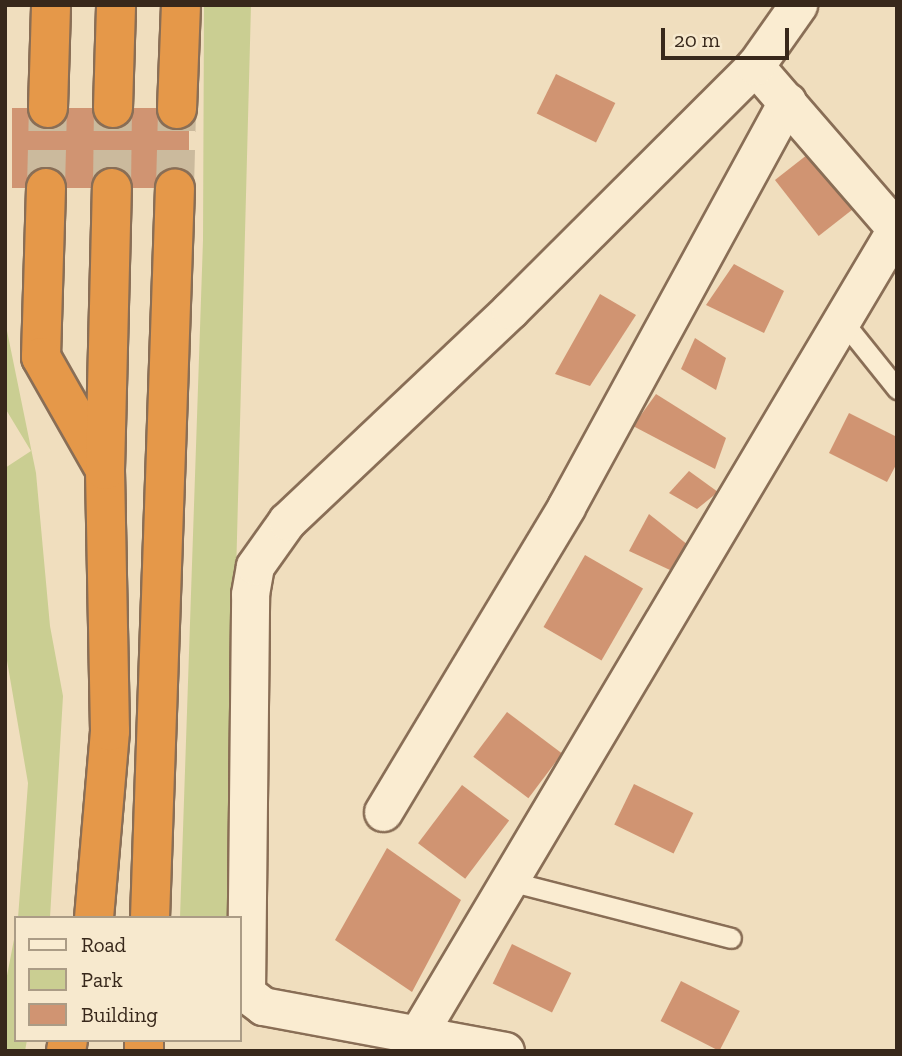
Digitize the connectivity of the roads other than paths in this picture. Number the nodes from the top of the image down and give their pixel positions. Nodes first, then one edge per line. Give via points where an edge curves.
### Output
1 (51, 5) edge
2 (116, 5) edge
3 (181, 5) edge
4 (798, 5) edge
5 (755, 66) junction
6 (787, 101) junction
7 (48, 108) tunnel mouth
8 (113, 108) tunnel mouth
9 (177, 108) tunnel mouth
10 (46, 188) tunnel mouth
11 (112, 188) tunnel mouth
12 (175, 188) tunnel mouth
13 (841, 319) junction
14 (897, 389) edge
15 (105, 470) junction
16 (383, 812) dead end
17 (509, 881) junction
18 (94, 916) edge
19 (150, 916) edge
20 (731, 938) dead end
21 (418, 1034) junction
22 (505, 1051) edge

1 - 7 highway
2 - 8 highway
3 - 9 highway
4 - 5 street
5 - 6 street
5 - 21 street via 510,310 287,521 255,565 250,594 246,993 263,1006
6 - 13 street via 896,225
6 - 16 street via 566,507
10 - 15 highway via 41,357
11 - 15 highway
12 - 19 highway
13 - 14 lane
13 - 17 street
15 - 18 highway via 110,730
17 - 20 lane
17 - 21 street
21 - 22 street

